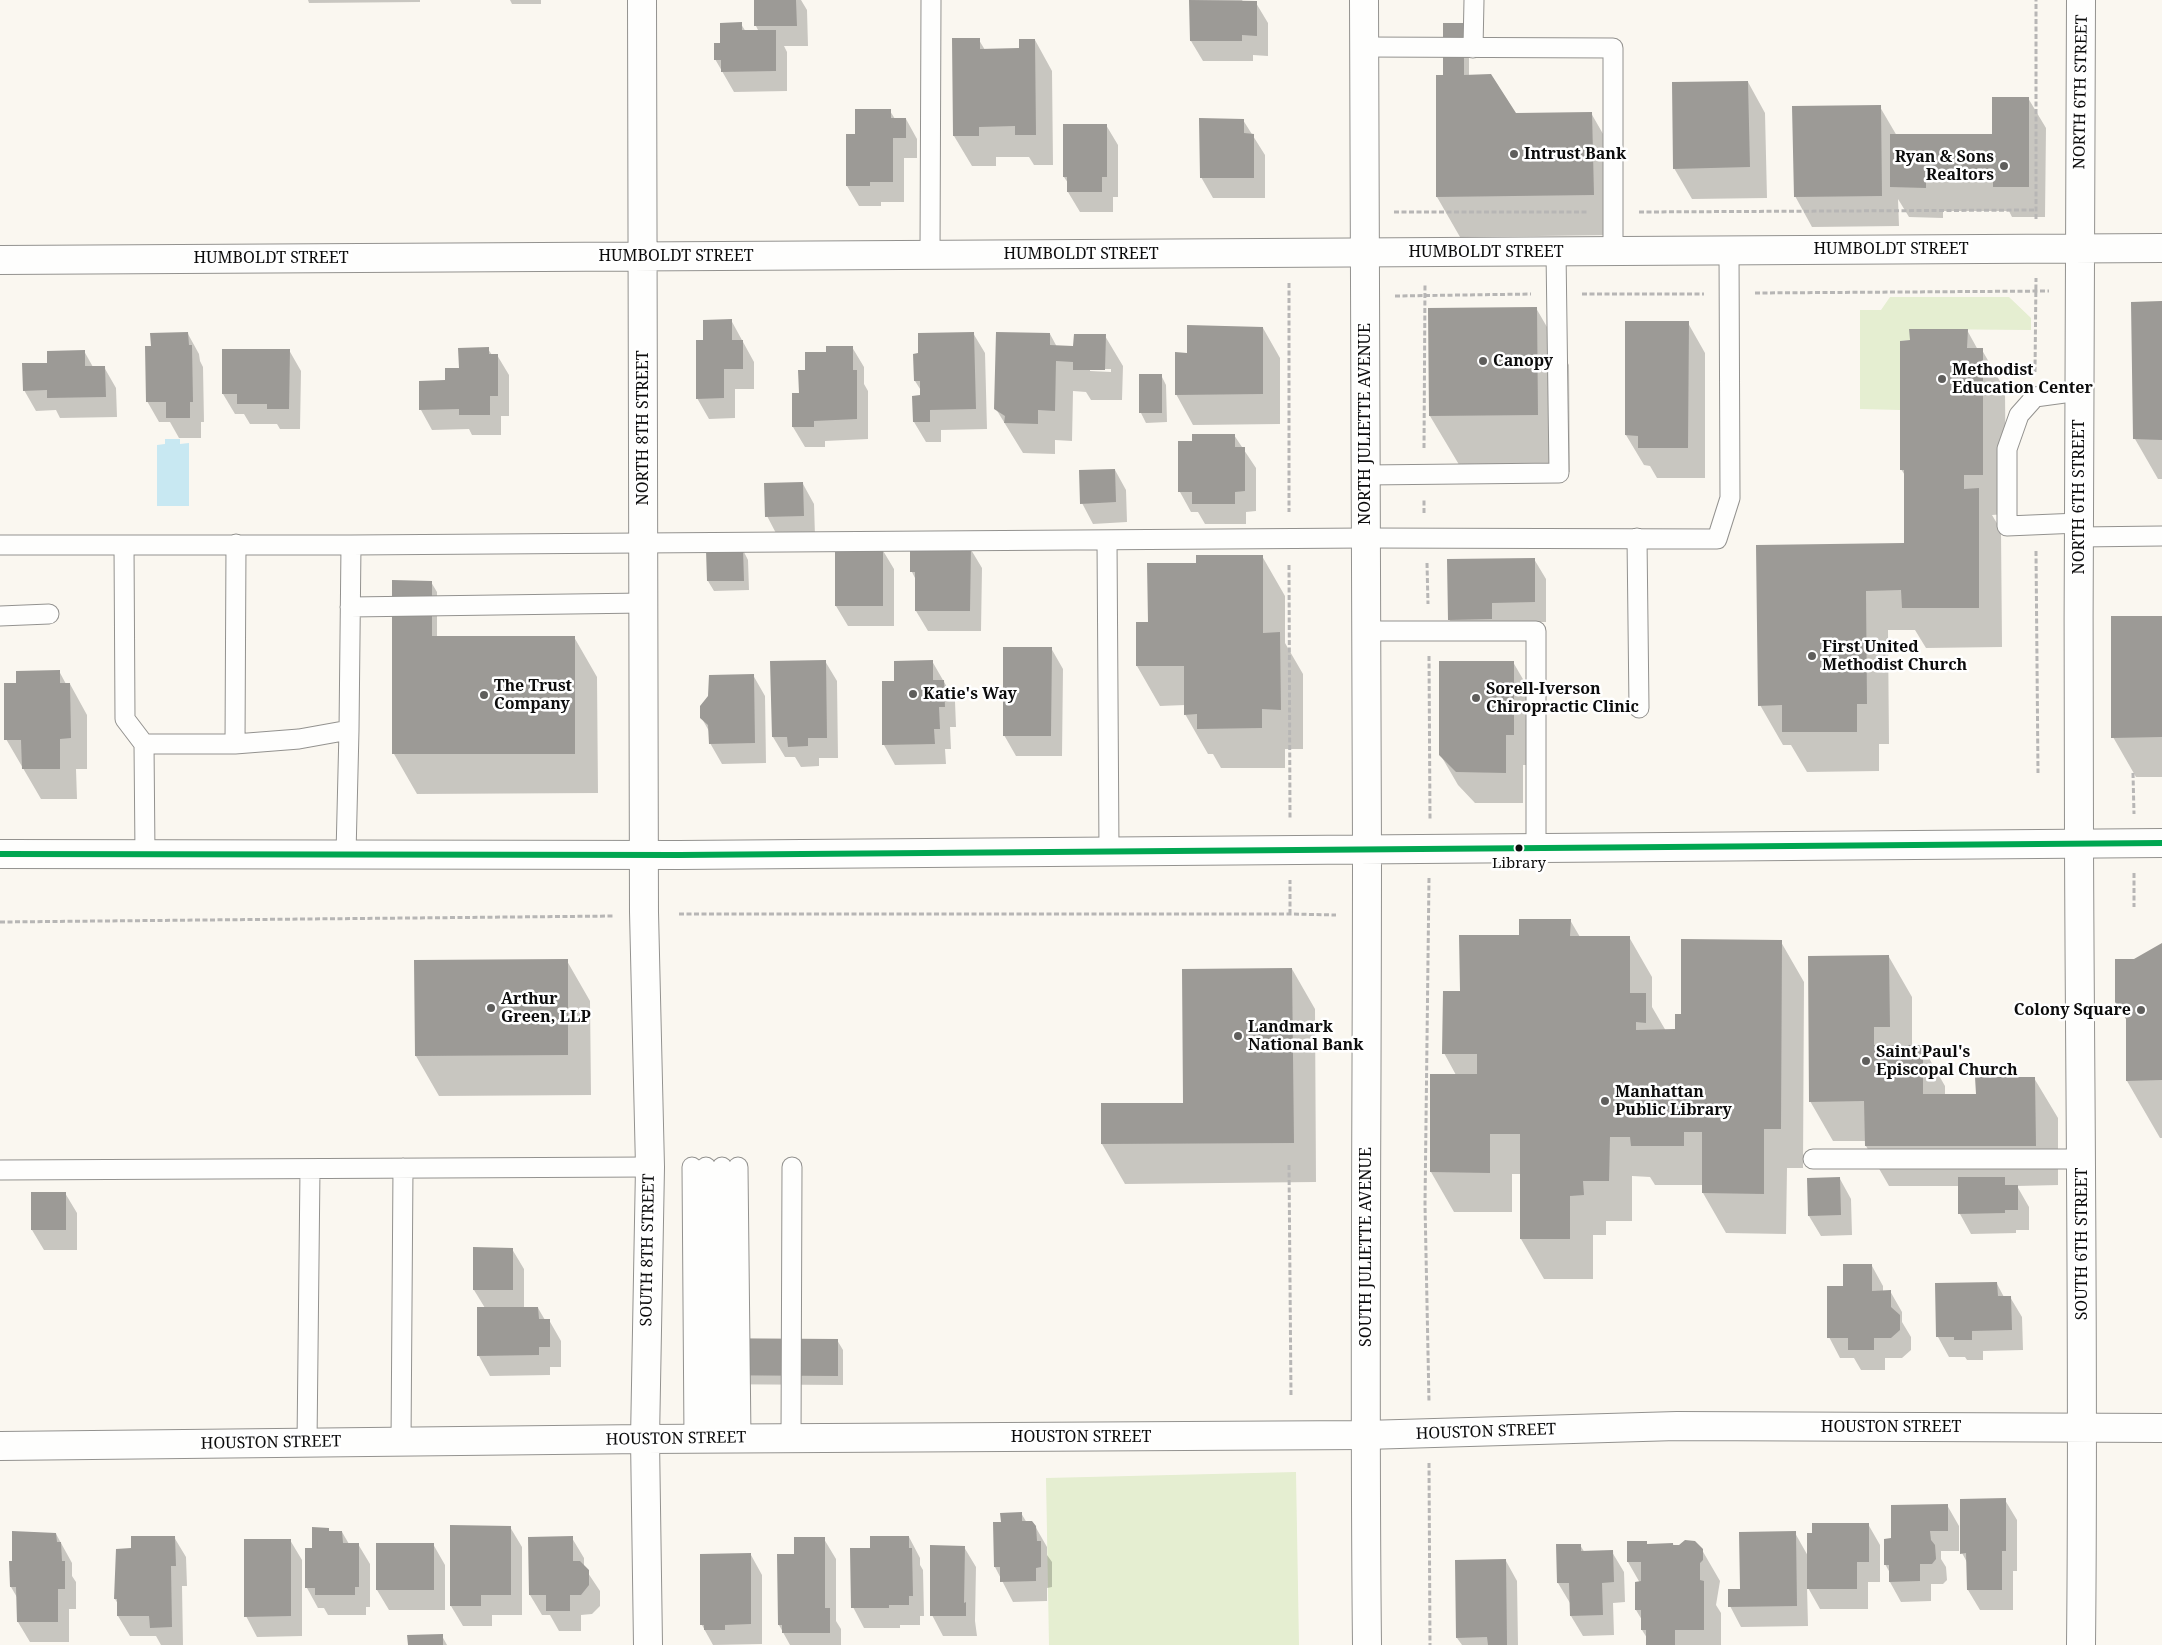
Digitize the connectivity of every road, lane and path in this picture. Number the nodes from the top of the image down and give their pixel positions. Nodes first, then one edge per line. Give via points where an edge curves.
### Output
1 (642, 0) edge
2 (931, 0) edge
3 (1364, 0) edge
4 (1474, 0) edge
5 (2036, 0) edge
6 (2082, 0) edge
7 (1364, 47) junction
8 (1473, 48) junction
9 (2036, 210) junction
10 (1391, 212) dead end
11 (1612, 212) junction
12 (2036, 248) junction
13 (2079, 248) junction
14 (2162, 248) edge
15 (1729, 250) junction
16 (1556, 251) junction
17 (1613, 251) junction
18 (1365, 252) junction
19 (930, 255) junction
20 (643, 256) junction
21 (0, 260) edge
22 (1289, 277) dead end
23 (2079, 391) junction
24 (2035, 396) junction
25 (1366, 475) junction
26 (2036, 524) junction
27 (2079, 530) junction
28 (2162, 536) edge
29 (1366, 538) junction
30 (1637, 538) junction
31 (1289, 539) junction
32 (1107, 540) junction
33 (643, 543) junction
34 (236, 544) junction
35 (0, 545) edge
36 (124, 545) junction
37 (351, 545) junction
38 (644, 603) junction
39 (350, 607) junction
40 (49, 614) dead end
41 (0, 616) edge
42 (1366, 631) junction
43 (1638, 708) dead end
44 (349, 730) junction
45 (144, 744) junction
46 (236, 744) junction
47 (2038, 773) dead end
48 (1430, 776) dead end
49 (2162, 843) edge
50 (2079, 844) junction
51 (1536, 847) junction
52 (1430, 848) junction
53 (1290, 849) junction
54 (1367, 849) junction
55 (1109, 851) junction
56 (0, 854) edge
57 (145, 854) junction
58 (346, 854) junction
59 (644, 855) junction
60 (679, 914) dead end
61 (1290, 914) junction
62 (615, 916) dead end
63 (1367, 917) junction
64 (0, 922) edge
65 (1812, 1159) dead end
66 (2082, 1160) junction
67 (1289, 1165) dead end
68 (650, 1167) junction
69 (792, 1167) dead end
70 (404, 1168) junction
71 (310, 1169) junction
72 (0, 1170) edge
73 (1291, 1396) dead end
74 (2083, 1428) junction
75 (2162, 1428) edge
76 (1430, 1433) junction
77 (1365, 1436) junction
78 (791, 1438) junction
79 (645, 1439) junction
80 (716, 1439) junction
81 (306, 1442) junction
82 (401, 1442) junction
83 (0, 1446) edge
84 (648, 1645) edge
85 (1367, 1645) edge
86 (1430, 1645) edge
87 (2081, 1645) edge

1 - 20 street, NORTH 8TH STREET
2 - 19 lane
3 - 7 street, NORTH JULIETTE AVENUE
4 - 8 lane
5 - 9 path
6 - 13 street, NORTH 6TH STREET
7 - 8 lane
7 - 18 street, NORTH JULIETTE AVENUE
8 - 11 lane via 1613,48
9 - 11 path
9 - 12 path
10 - 11 path
11 - 17 lane
12 - 13 street, HUMBOLDT STREET
12 - 15 street, HUMBOLDT STREET
12 - 24 path
13 - 14 street, HUMBOLDT STREET
13 - 23 street, NORTH 6TH STREET
15 - 17 street, HUMBOLDT STREET
15 - 30 lane via 1730,498 1716,539
16 - 17 street, HUMBOLDT STREET
16 - 18 street, HUMBOLDT STREET
16 - 25 lane via 1559,473
18 - 19 street, HUMBOLDT STREET
18 - 25 street, NORTH JULIETTE AVENUE
19 - 20 street, HUMBOLDT STREET
20 - 21 street, HUMBOLDT STREET
20 - 33 street, NORTH 8TH STREET
22 - 31 path
23 - 24 lane
23 - 27 street, NORTH 6TH STREET
24 - 26 lane via 2019,415 2007,449 2006,526
25 - 29 street, NORTH JULIETTE AVENUE
26 - 27 lane
26 - 47 path
27 - 28 lane
27 - 50 street, NORTH 6TH STREET
29 - 30 lane
29 - 31 lane
29 - 42 street, NORTH JULIETTE AVENUE
30 - 43 lane
31 - 32 lane
31 - 53 path
32 - 33 lane
32 - 55 lane
33 - 37 lane
33 - 38 street, NORTH 8TH STREET
34 - 36 lane
34 - 37 lane
34 - 46 lane
35 - 36 lane
36 - 45 lane via 125,719
37 - 39 lane
38 - 39 lane
38 - 59 street, NORTH 8TH STREET
39 - 44 lane
40 - 41 lane
42 - 51 lane via 1536,631
42 - 54 street, NORTH JULIETTE AVENUE
44 - 46 lane via 298,739
44 - 58 lane
45 - 46 lane
45 - 57 lane
48 - 52 path
49 - 50 street
50 - 51 street
50 - 66 street, SOUTH 6TH STREET
51 - 52 street
52 - 54 street
52 - 76 path via 1425,1204
53 - 54 street
53 - 55 street
53 - 61 path
54 - 63 street, SOUTH JULIETTE AVENUE
55 - 59 street
56 - 57 street
57 - 58 street
58 - 59 street
59 - 68 street, SOUTH 8TH STREET
60 - 61 path
61 - 63 path
62 - 64 path
63 - 77 street, SOUTH JULIETTE AVENUE
65 - 66 lane
66 - 74 street, SOUTH 6TH STREET
67 - 73 path
68 - 70 lane
68 - 79 street, SOUTH 8TH STREET
69 - 78 lane
70 - 71 lane
70 - 82 lane
71 - 72 lane
71 - 81 lane
74 - 75 street, HOUSTON STREET
74 - 76 street, HOUSTON STREET via 1677,1426
74 - 87 street, SOUTH 6TH STREET
76 - 77 street, HOUSTON STREET
76 - 86 path
77 - 78 street, HOUSTON STREET
77 - 85 street, SOUTH JULIETTE AVENUE
78 - 80 street, HOUSTON STREET
79 - 80 street, HOUSTON STREET
79 - 82 street, HOUSTON STREET
79 - 84 street, SOUTH 8TH STREET
80 - 80 lane via 714,1167
81 - 82 street, HOUSTON STREET
81 - 83 street, HOUSTON STREET

